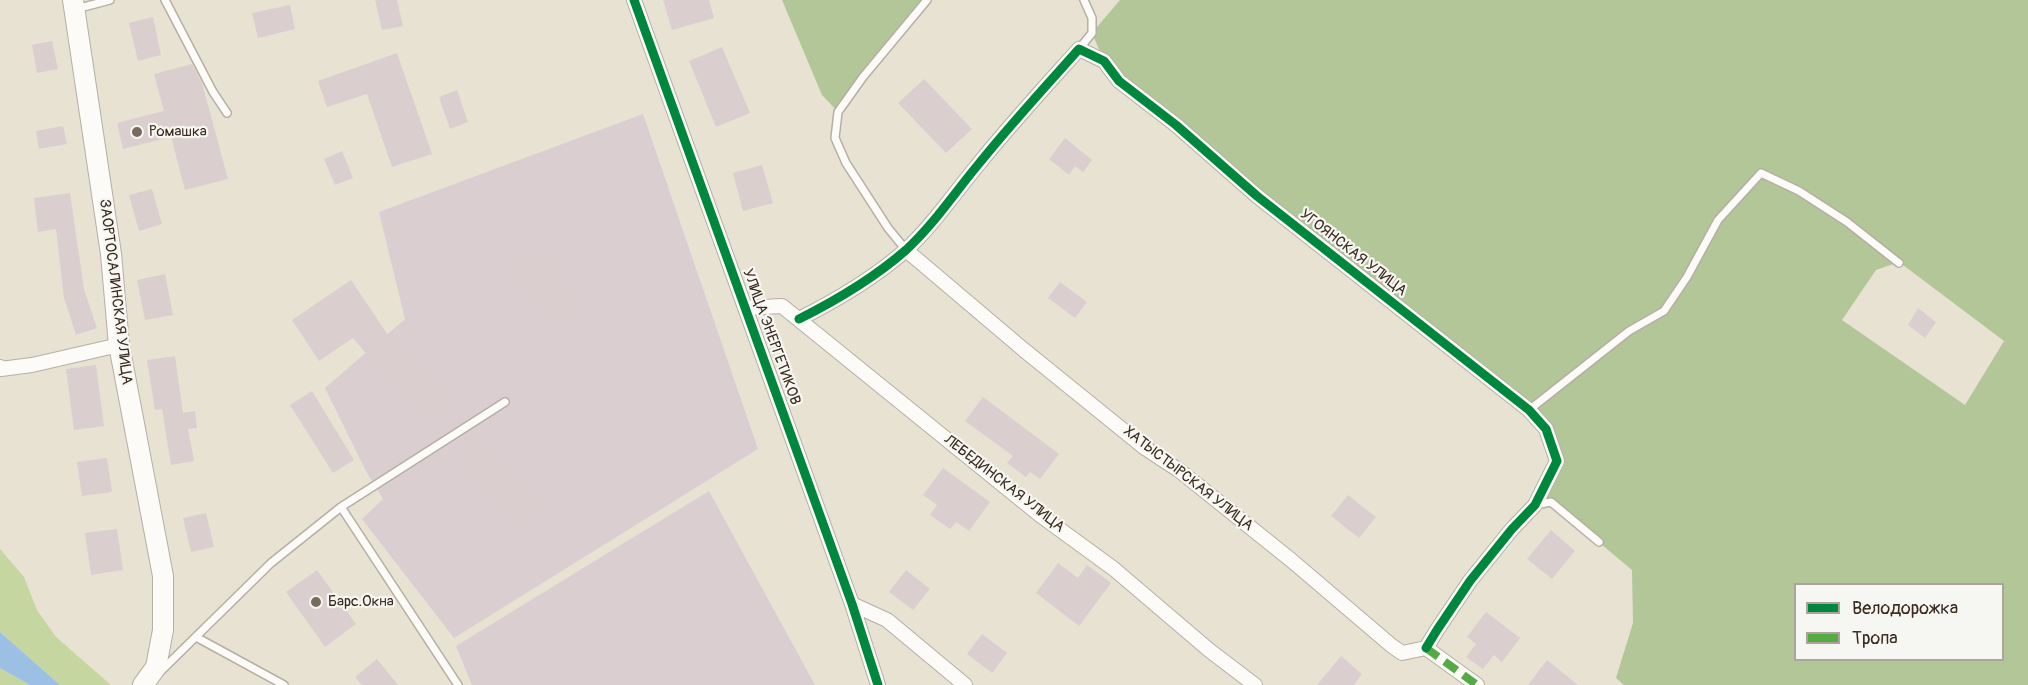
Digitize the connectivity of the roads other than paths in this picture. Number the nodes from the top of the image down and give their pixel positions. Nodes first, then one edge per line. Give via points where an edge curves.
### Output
1 (110, 0) edge
2 (165, 0) edge
3 (634, 0) edge
4 (927, 0) edge
5 (1084, 0) edge
6 (75, 5) edge
7 (1078, 49) junction
8 (227, 113) dead end
9 (906, 250) junction
10 (1899, 263) dead end
11 (745, 308) junction
12 (799, 319) junction
13 (119, 345) junction
14 (0, 367) edge
15 (505, 402) dead end
16 (1529, 410) junction
17 (1535, 505) junction
18 (341, 507) junction
19 (1599, 542) dead end
20 (852, 604) junction
21 (196, 637) junction
22 (1426, 648) junction
23 (145, 685) edge
24 (284, 685) edge
25 (458, 685) edge
26 (878, 685) edge
27 (964, 685) edge
28 (1255, 685) edge
29 (1477, 685) edge

1 - 6 lane
2 - 8 lane
3 - 11 street, УЛИЦА ЭНЕРГЕТИКОВ
4 - 9 lane via 838,112 835,138 846,163
5 - 7 lane via 1092,18 1092,33
6 - 13 street, ЗАОРТОСАЛИНСКАЯ УЛИЦА via 111,254
7 - 9 street
7 - 16 street, УГОЯНСКАЯ УЛИЦА via 1104,60 1119,81 1257,196
9 - 12 street via 830,304
9 - 22 street, ХАТЫСТЫРСКАЯ УЛИЦА via 1392,646 1402,653
10 - 16 lane via 1799,191 1761,173 1718,220 1664,311 1629,331
11 - 12 street, ЛЕБЕДИНСКАЯ УЛИЦА via 782,306
11 - 20 street, УЛИЦА ЭНЕРГЕТИКОВ
12 - 28 street, ЛЕБЕДИНСКАЯ УЛИЦА
13 - 14 street via 32,365
13 - 23 street, ЗАОРТОСАЛИНСКАЯ УЛИЦА via 163,576 163,630 156,667
15 - 18 lane
16 - 17 street, УГОЯНСКАЯ УЛИЦА via 1546,429 1557,461
17 - 19 lane via 1551,502
17 - 22 street, УГОЯНСКАЯ УЛИЦА via 1470,581
18 - 21 lane via 271,563
18 - 25 lane
20 - 26 street, УЛИЦА ЭНЕРГЕТИКОВ
20 - 27 street via 887,620
21 - 23 lane
21 - 24 lane
22 - 29 street

